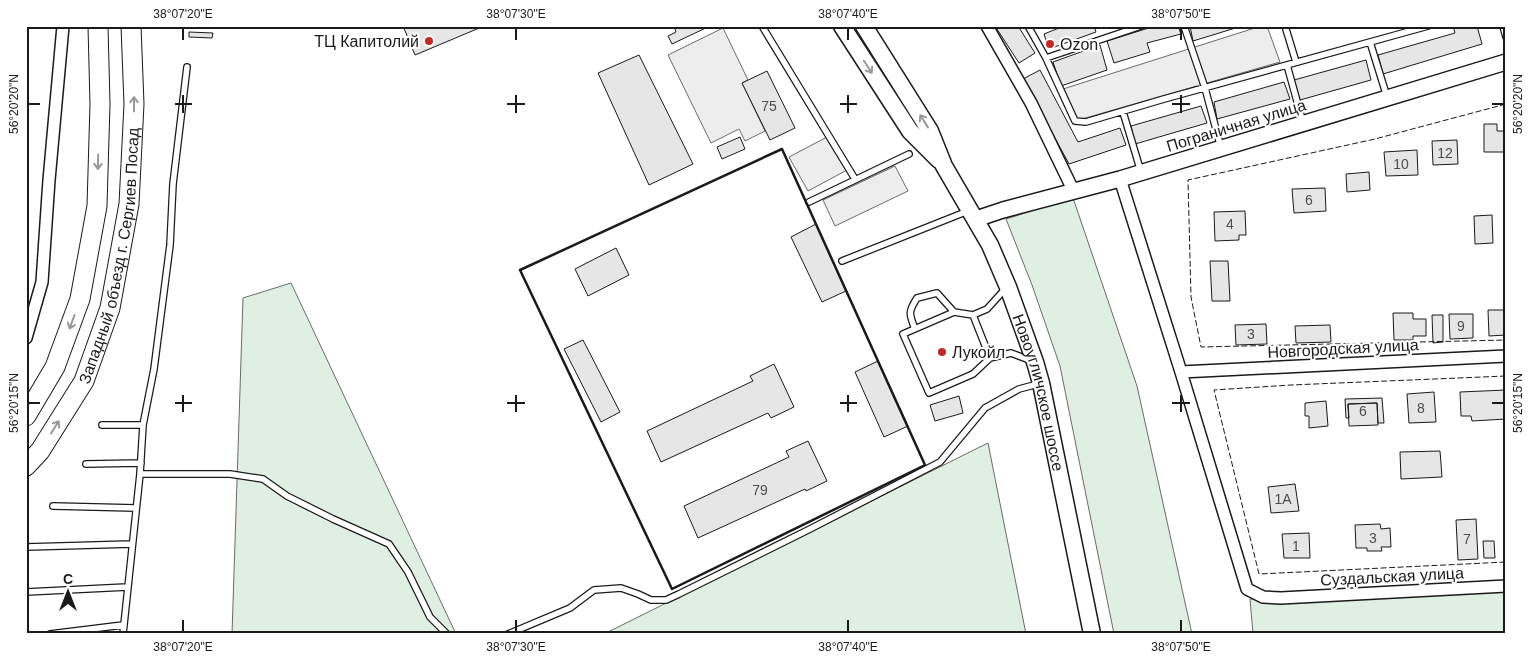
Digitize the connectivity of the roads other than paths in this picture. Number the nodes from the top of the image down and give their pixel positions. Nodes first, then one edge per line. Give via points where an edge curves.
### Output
1 (63, 26) edge
2 (98, 26) edge
3 (131, 26) edge
4 (762, 26) edge
5 (842, 26) edge
6 (864, 26) edge
7 (987, 26) edge
8 (1028, 26) edge
9 (1141, 26) edge
10 (1184, 26) edge
11 (1285, 26) edge
12 (1428, 26) edge
13 (1503, 26) edge
14 (1418, 28) edge
15 (1506, 37) edge
16 (1370, 42) junction
17 (1046, 58) junction
18 (1296, 62) junction
19 (1506, 62) edge
20 (1287, 65) junction
21 (187, 67) dead end
22 (1205, 88) junction
23 (1388, 99) junction
24 (1122, 112) junction
25 (1304, 123) junction
26 (1221, 148) junction
27 (910, 154) dead end
28 (944, 166) junction
29 (1141, 172) junction
30 (855, 179) junction
31 (1120, 179) junction
32 (1074, 192) junction
33 (809, 202) dead end
34 (973, 215) junction
35 (842, 261) dead end
36 (1008, 287) junction
37 (954, 312) junction
38 (973, 315) junction
39 (915, 329) junction
40 (26, 338) edge
41 (1506, 356) edge
42 (990, 358) junction
43 (1035, 362) junction
44 (1181, 372) junction
45 (1040, 383) junction
46 (26, 416) edge
47 (102, 425) dead end
48 (143, 425) junction
49 (141, 463) junction
50 (86, 464) dead end
51 (26, 466) edge
52 (140, 474) junction
53 (53, 506) dead end
54 (136, 508) junction
55 (132, 544) junction
56 (26, 547) edge
57 (1506, 586) edge
58 (127, 587) junction
59 (26, 592) edge
60 (123, 625) junction
61 (50, 634) edge
62 (123, 634) edge
63 (447, 634) edge
64 (508, 634) edge
65 (1092, 634) edge

1 - 40 street via 42,282
2 -> 46 main road, Западный объезд г. Сергиев Посад via 97,206 80,299 56,367
51 -> 3 main road, Западный объезд г. Сергиев Посад via 40,451 84,381 110,308 129,204 134,104
4 - 30 lane
5 -> 28 main road, Новоугличское шоссе via 910,131
28 -> 6 main road, Новоугличское шоссе via 930,131
7 - 32 street via 1031,104
8 - 17 lane
9 - 17 lane
10 - 22 lane
11 - 18 lane
12 - 14 lane
13 - 15 lane
14 - 16 lane
16 - 18 lane
16 - 23 lane
17 - 24 lane via 1075,121 1086,122
18 - 20 lane
19 - 23 street, Пограничная улица
20 - 22 lane
20 - 25 lane
21 - 48 lane via 173,184 170,246
22 - 24 lane
22 - 26 lane
23 - 25 street, Пограничная улица
24 - 29 lane
25 - 26 street, Пограничная улица
26 - 29 street, Пограничная улица
27 - 30 lane
28 - 34 main road, Новоугличское шоссе
29 - 31 street, Пограничная улица
30 - 33 lane
31 - 32 street, Пограничная улица
31 - 44 street, Суздальская улица
32 - 34 street, Пограничная улица
34 - 35 lane
34 - 36 main road, Новоугличское шоссе
36 - 38 lane via 987,309
36 - 43 main road, Новоугличское шоссе
37 - 38 lane
37 - 39 lane
37 - 39 lane via 937,293 917,298 909,315
38 - 42 lane
39 - 42 lane via 903,334 930,393 973,374
41 - 44 street, Новгородская улица
42 - 43 lane via 1011,353
43 - 45 main road, Новоугличское шоссе
44 - 57 street, Суздальская улица via 1248,589 1263,597 1281,598
45 - 64 lane via 1019,389 985,408 940,462 679,594 666,600 651,600 622,588 594,590 570,608
45 - 65 main road, Новоугличское шоссе
47 - 48 lane
48 - 49 lane
49 - 50 lane
49 - 52 lane
52 - 54 lane
52 - 63 lane via 230,474 263,479 294,500 389,544 408,572 430,617
53 - 54 lane
54 - 55 lane
55 - 56 lane
55 - 58 lane
58 - 59 lane
58 - 60 lane
60 - 61 lane
60 - 62 lane

